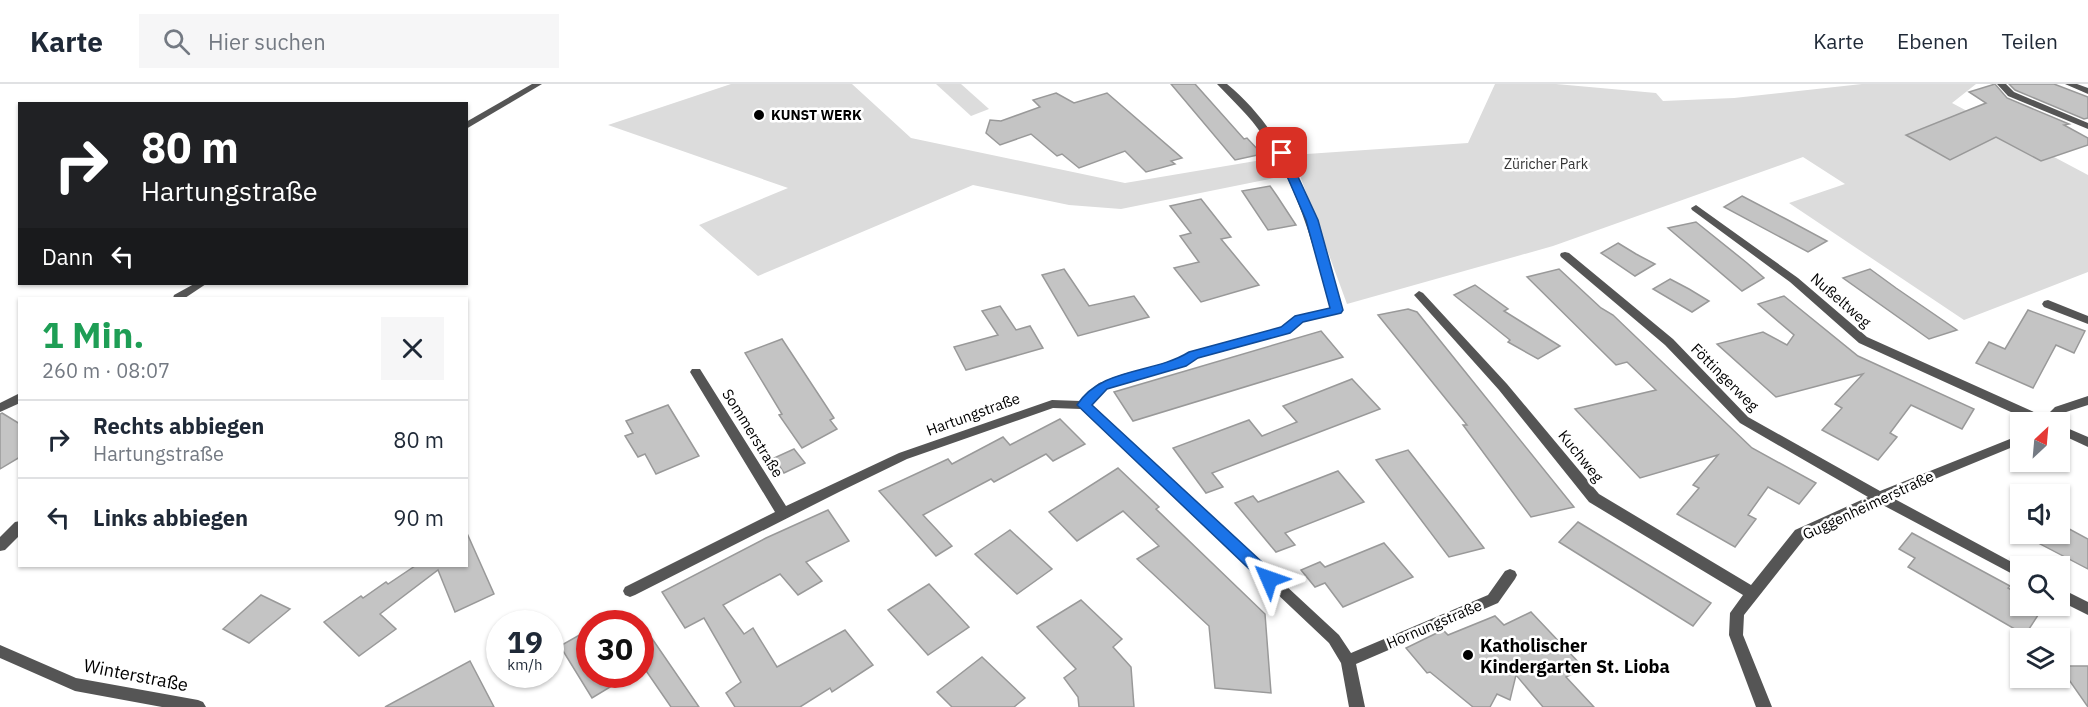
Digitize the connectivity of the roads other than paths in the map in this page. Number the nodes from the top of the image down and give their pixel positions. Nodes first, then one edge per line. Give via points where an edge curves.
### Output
1 (538, 84) edge
2 (1221, 84) edge
3 (2001, 84) edge
4 (2069, 84) edge
5 (2088, 92) edge
6 (468, 125) edge
7 (2088, 126) edge
8 (1696, 208) dead end
9 (1565, 255) dead end
10 (199, 285) edge
11 (1419, 295) dead end
12 (180, 297) edge
13 (2048, 304) dead end
14 (2088, 320) edge
15 (696, 372) dead end
16 (18, 398) edge
17 (2088, 400) edge
18 (1084, 405) junction
19 (0, 408) edge
20 (2022, 412) edge
21 (2057, 412) edge
22 (2070, 434) edge
23 (2088, 442) edge
24 (2010, 443) edge
25 (1879, 497) junction
26 (783, 513) junction
27 (18, 528) edge
28 (0, 546) edge
29 (2010, 568) edge
30 (1510, 576) dead end
31 (630, 591) dead end
32 (1754, 594) junction
33 (2070, 599) edge
34 (2088, 609) edge
35 (0, 651) edge
36 (1348, 661) junction
37 (198, 707) edge
38 (1357, 707) edge
39 (1764, 707) edge

1 - 6 street
2 - 18 street via 1282,153 1312,220 1336,310 1299,319 1285,330 1193,355 1181,363 1103,386
3 - 7 street via 2011,94
4 - 5 street
8 - 20 street, Nußeltweg via 1794,280 1863,340
9 - 25 street, Föttingerweg via 1669,342 1744,420
10 - 12 street
11 - 32 street, Kuchweg via 1503,387 1594,498
13 - 14 street
15 - 26 street, Sommerstraße
16 - 19 street
17 - 21 street
18 - 26 street, Hartungstraße via 1052,404 903,456
18 - 36 street via 1334,639
22 - 23 street
24 - 25 street, Guggenheimerstraße
25 - 29 street, Föttingerweg
25 - 32 street, Guggenheimerstraße via 1800,534
26 - 31 street, Hartungstraße
27 - 28 street
30 - 36 street, Hornungstraße via 1493,599
32 - 39 street, Guggenheimerstraße via 1737,613 1736,635
33 - 34 street
35 - 37 street, Winterstraße via 75,684
36 - 38 street

